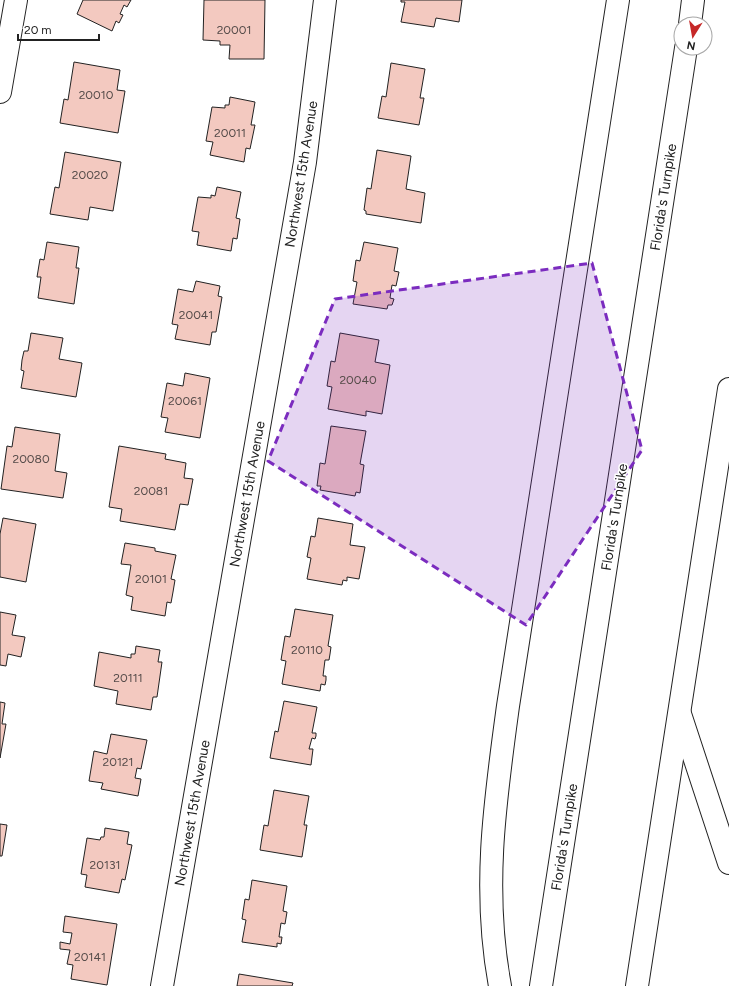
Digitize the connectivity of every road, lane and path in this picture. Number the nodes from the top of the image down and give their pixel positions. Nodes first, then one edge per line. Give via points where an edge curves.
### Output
1 (16, 0) edge
2 (325, 0) edge
3 (618, 0) edge
4 (693, 0) edge
5 (691, 16) edge
6 (685, 56) edge
7 (0, 92) edge
8 (729, 389) edge
9 (678, 710) junction
10 (729, 863) edge
11 (162, 986) edge
12 (500, 986) edge
13 (541, 986) edge
14 (637, 986) edge

1 - 7 main road
2 - 11 main road, Northwest 15th Avenue via 305,162
3 - 12 main road via 496,787 491,857 491,918
4 - 5 main road
6 - 13 main road, Florida's Turnpike
8 - 9 main road
9 - 10 main road
9 - 14 main road

